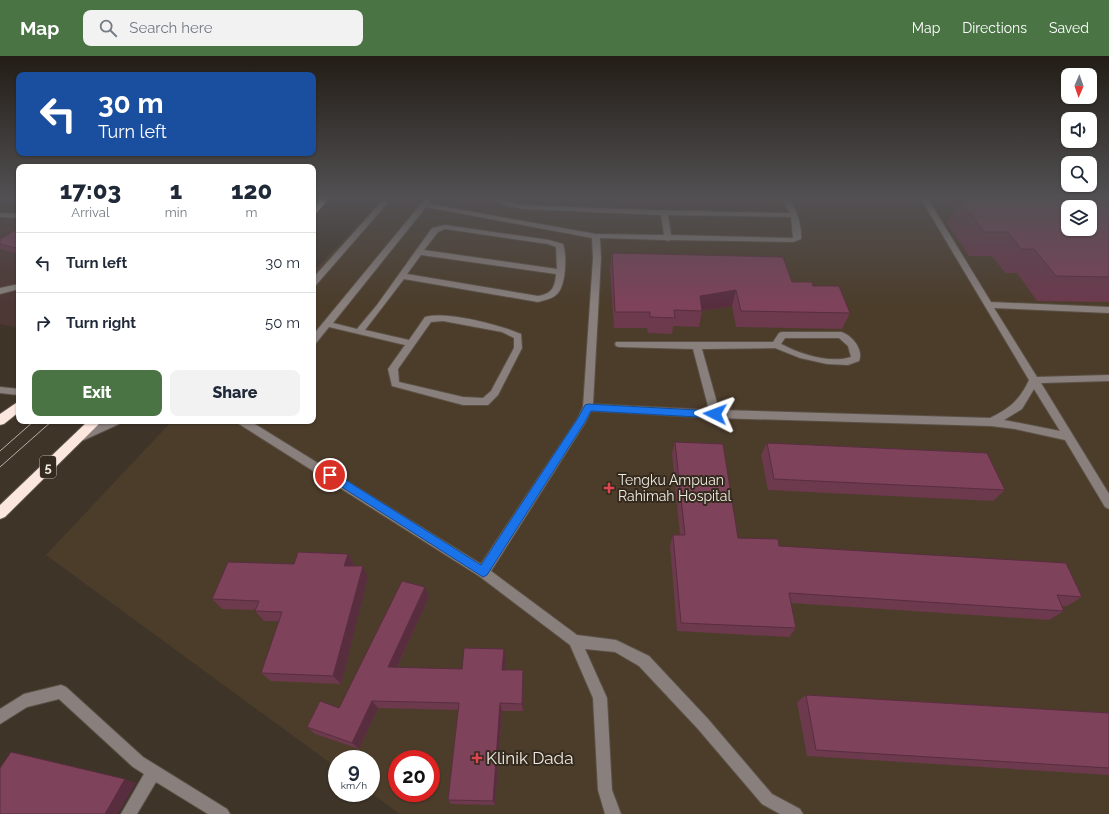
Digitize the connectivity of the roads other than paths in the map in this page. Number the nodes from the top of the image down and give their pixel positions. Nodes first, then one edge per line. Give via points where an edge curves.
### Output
1 (356, 234) edge
2 (400, 234) edge
3 (432, 234) edge
4 (496, 234) edge
5 (588, 234) edge
6 (667, 234) edge
7 (798, 234) edge
8 (946, 234) edge
9 (596, 236) junction
10 (668, 239) junction
11 (419, 252) junction
12 (559, 272) junction
13 (402, 276) junction
14 (316, 280) edge
15 (16, 287) edge
16 (0, 291) edge
17 (989, 305) junction
18 (1109, 310) edge
19 (326, 324) junction
20 (359, 332) junction
21 (316, 337) edge
22 (411, 343) junction
23 (619, 344) dead end
24 (776, 344) junction
25 (697, 346) junction
26 (1109, 378) edge
27 (1034, 380) junction
28 (0, 390) edge
29 (16, 392) edge
30 (588, 407) junction
31 (16, 408) edge
32 (715, 414) junction
33 (0, 421) edge
34 (991, 422) junction
35 (93, 424) edge
36 (109, 424) edge
37 (252, 424) edge
38 (1067, 436) junction
39 (80, 437) junction
40 (1109, 504) edge
41 (0, 513) edge
42 (483, 572) junction
43 (575, 641) junction
44 (0, 717) edge
45 (154, 771) junction
46 (129, 814) edge
47 (222, 814) edge
48 (613, 814) edge
49 (796, 814) edge

1 - 14 street
2 - 19 street
3 - 11 street
4 - 12 street via 560,246 562,253
5 - 9 street
6 - 10 street
7 - 10 street via 793,240
8 - 17 street
9 - 10 street
9 - 30 street via 597,258
11 - 12 street
11 - 13 street
12 - 13 street via 557,289 549,297 538,299
13 - 20 street
15 - 16 street
17 - 18 street
17 - 27 street
19 - 20 street
19 - 21 street
20 - 22 street
22 - 22 street via 393,369 395,384 463,401 485,402 495,393 502,380 518,348 518,336 504,330 443,318 428,320
23 - 25 street
24 - 24 street via 782,335 841,335 855,348 856,359 827,361 784,350
24 - 25 street
25 - 32 street
26 - 27 street
27 - 34 street via 1019,407
27 - 38 street
28 - 29 street
30 - 32 street
30 - 42 street
31 - 33 highway
32 - 34 street
34 - 38 street
35 - 39 highway, 5
36 - 39 street
37 - 42 street
38 - 40 street
39 - 41 highway, 5
42 - 43 street
43 - 48 street via 600,698 604,790
43 - 49 street via 616,646 644,661 703,724 767,799
44 - 45 street via 24,701 61,692 138,762
45 - 46 street
45 - 47 street

